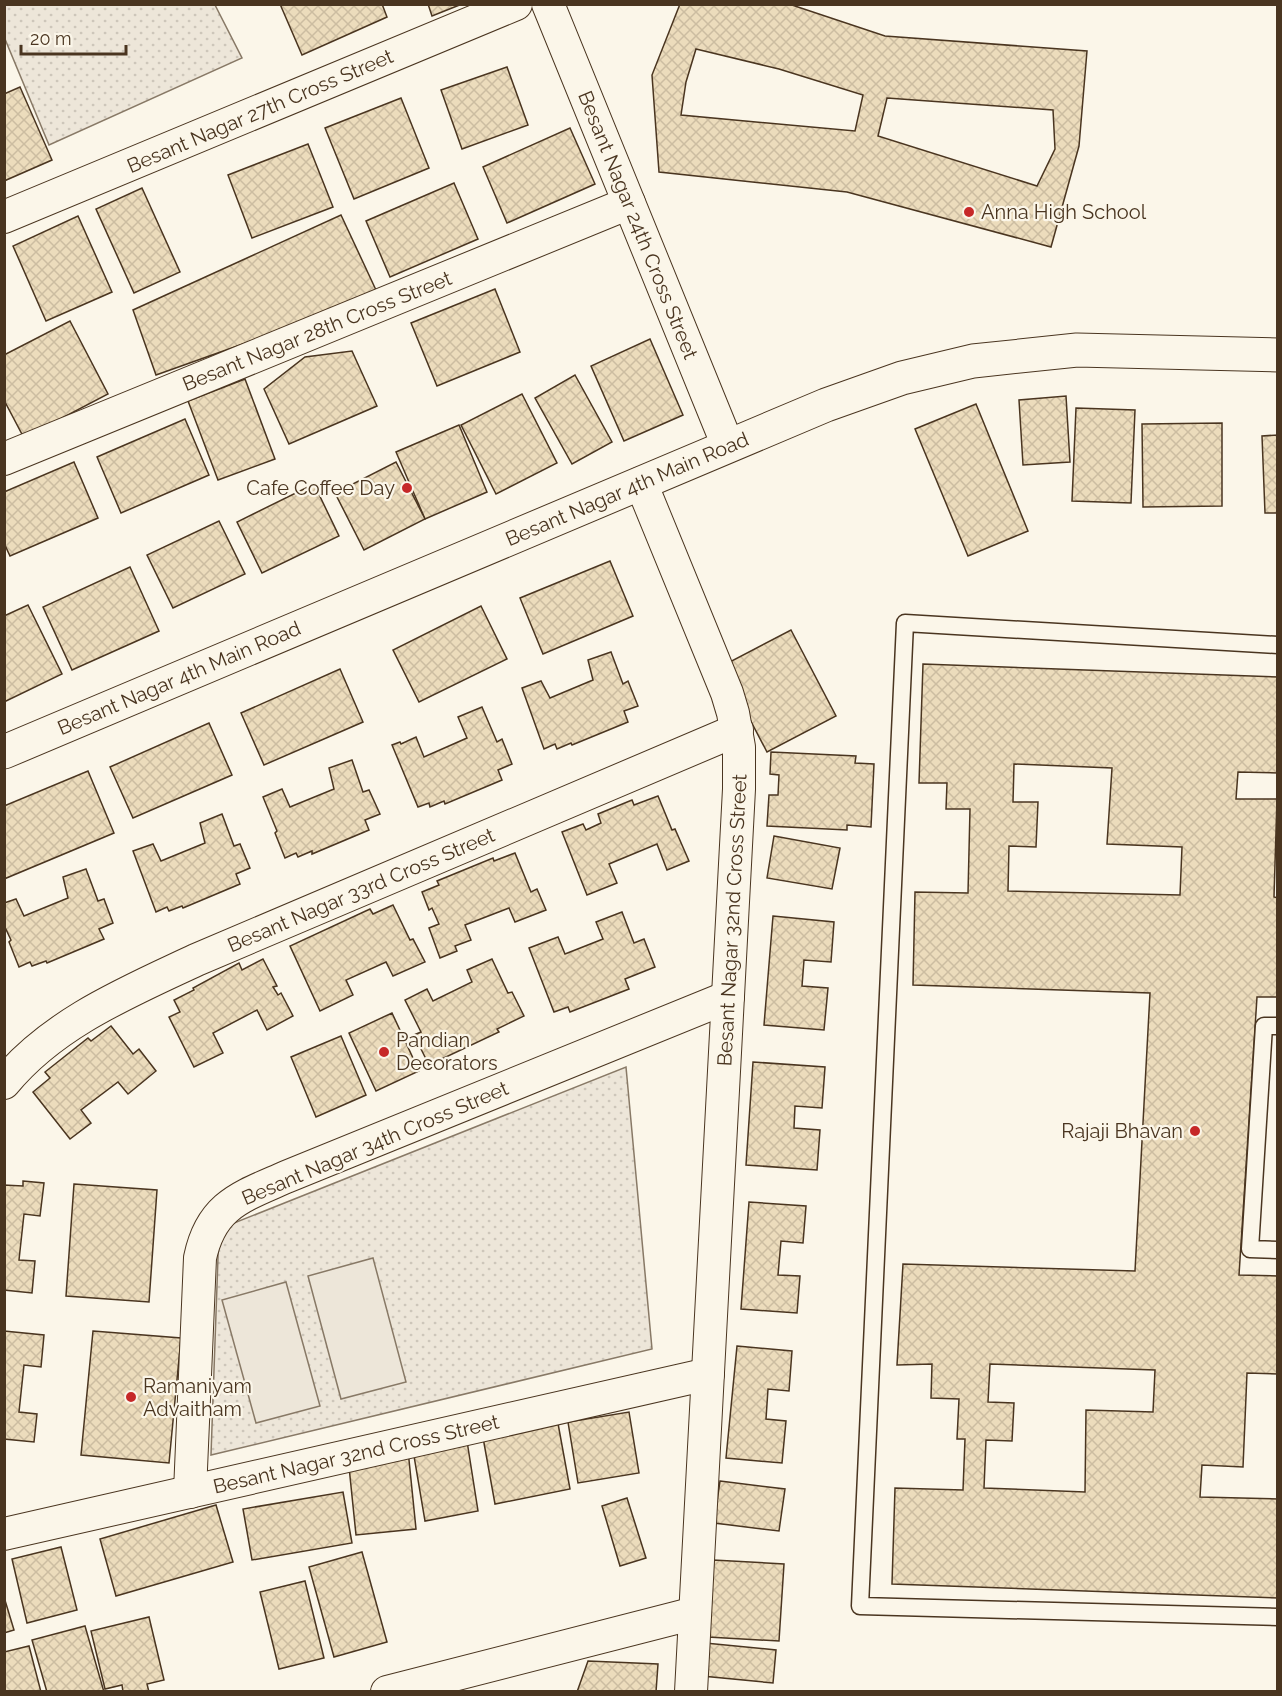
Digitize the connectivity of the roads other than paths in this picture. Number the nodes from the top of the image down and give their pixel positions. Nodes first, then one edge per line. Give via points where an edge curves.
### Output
1 (516, 4) edge
2 (548, 4) edge
3 (629, 203) junction
4 (4, 217) edge
5 (1278, 356) edge
6 (728, 446) junction
7 (4, 459) edge
8 (640, 483) junction
9 (1278, 645) edge
10 (736, 730) junction
11 (4, 752) edge
12 (728, 997) junction
13 (1278, 1026) edge
14 (4, 1083) edge
15 (1278, 1250) edge
16 (708, 1374) junction
17 (190, 1492) junction
18 (4, 1534) edge
19 (695, 1613) junction
20 (1278, 1617) edge
21 (387, 1692) edge
22 (691, 1692) edge

1 - 4 street, Besant Nagar 27th Cross Street
2 - 3 street, Besant Nagar 24th Cross Street
3 - 6 street, Besant Nagar 24th Cross Street
3 - 7 street, Besant Nagar 28th Cross Street
5 - 6 street, Besant Nagar 4th Main Road via 1077,350 973,361 902,378
6 - 8 street, Besant Nagar 4th Main Road
8 - 10 street, Besant Nagar 32nd Cross Street via 727,693
8 - 11 street, Besant Nagar 4th Main Road
9 - 20 lane via 905,623 860,1606
10 - 12 street, Besant Nagar 32nd Cross Street via 740,747 739,789
10 - 14 street, Besant Nagar 33rd Cross Street via 155,980 85,1015 28,1058
12 - 16 street, Besant Nagar 32nd Cross Street
12 - 17 street, Besant Nagar 34th Cross Street via 286,1177 244,1196 216,1216 204,1237 200,1258
13 - 15 lane via 1264,1026 1250,1249
16 - 17 street, Besant Nagar 32nd Cross Street
16 - 19 street, Besant Nagar 32nd Cross Street
17 - 18 street, Besant Nagar 32nd Cross Street
19 - 21 street
19 - 22 street, Besant Nagar 32nd Cross Street

